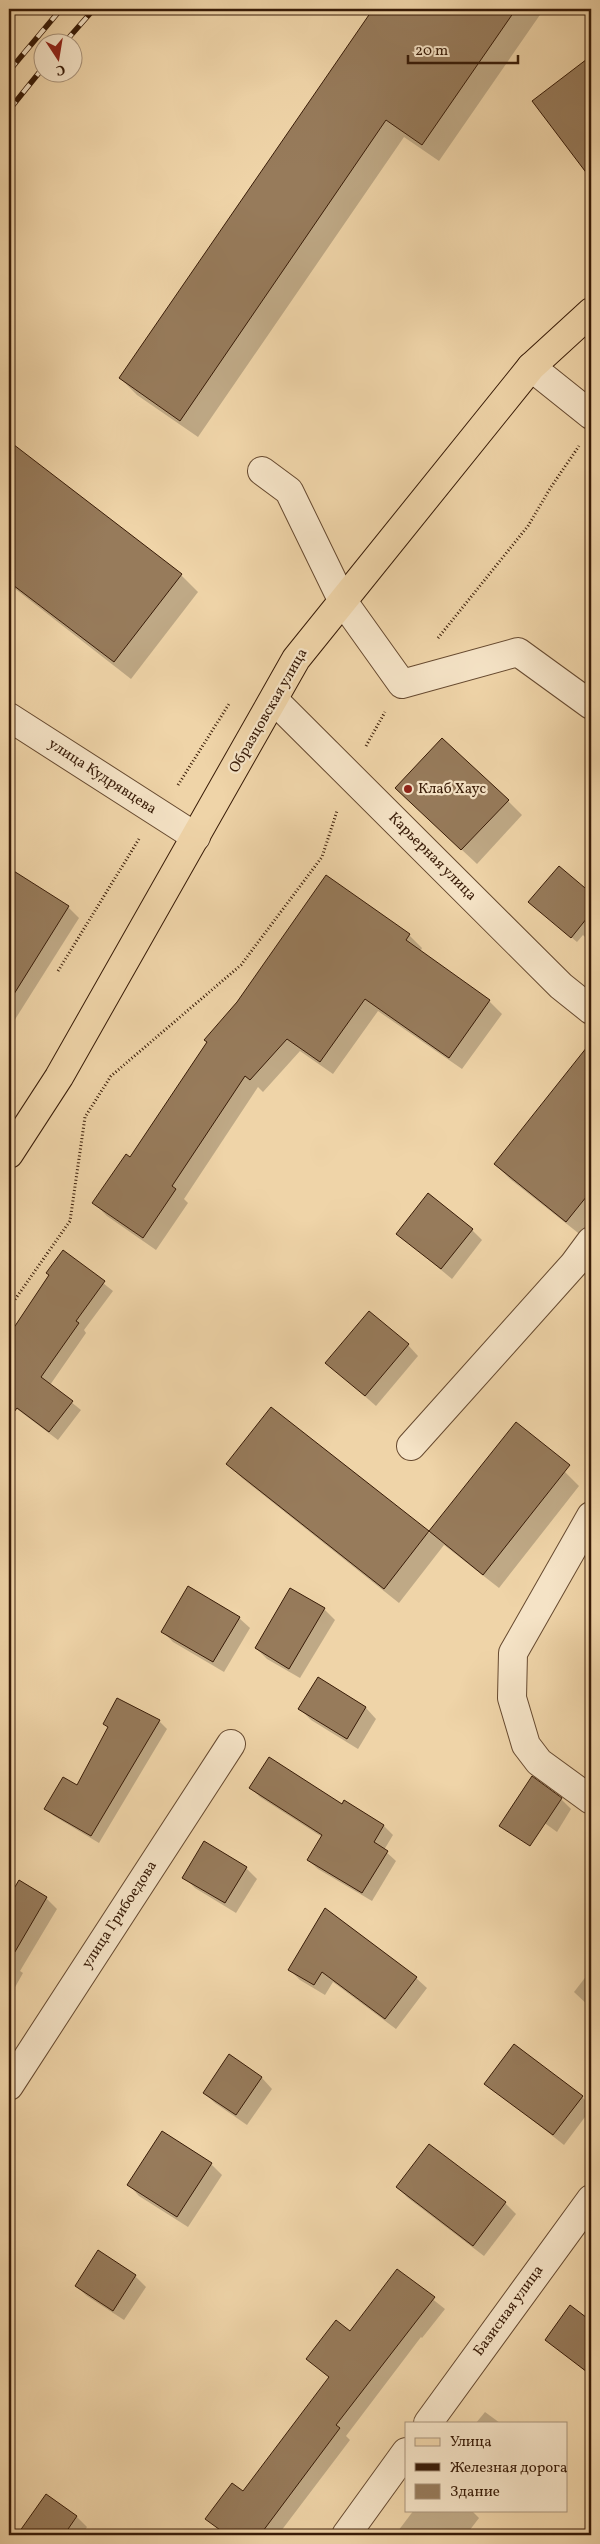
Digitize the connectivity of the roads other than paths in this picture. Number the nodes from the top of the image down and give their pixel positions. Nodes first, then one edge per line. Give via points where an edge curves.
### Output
1 (591, 312) edge
2 (531, 367) junction
3 (591, 415) edge
4 (262, 471) dead end
5 (342, 600) junction
6 (275, 701) junction
7 (591, 705) edge
8 (9, 717) edge
9 (196, 837) junction
10 (591, 1010) edge
11 (9, 1154) edge
12 (591, 1241) edge
13 (411, 1446) dead end
14 (591, 1516) edge
15 (231, 1744) dead end
16 (591, 1800) edge
17 (9, 2086) edge
18 (591, 2199) edge
19 (429, 2422) edge
20 (405, 2453) edge
21 (346, 2535) edge

1 - 2 main road, Образцовская улица
2 - 3 street
2 - 5 main road, Образцовская улица
4 - 5 street via 288,491
5 - 6 main road, Образцовская улица via 296,659
5 - 7 street via 402,684 518,652
6 - 9 main road, Образцовская улица
6 - 10 street, Карьерная улица via 561,986
8 - 9 street, улица Кудрявцева
9 - 11 main road, Образцовская улица via 59,1077
12 - 13 street
14 - 16 street via 513,1653 512,1698 526,1745 539,1762
15 - 17 street, улица Грибоедова
18 - 19 street, Базисная улица
20 - 21 street

